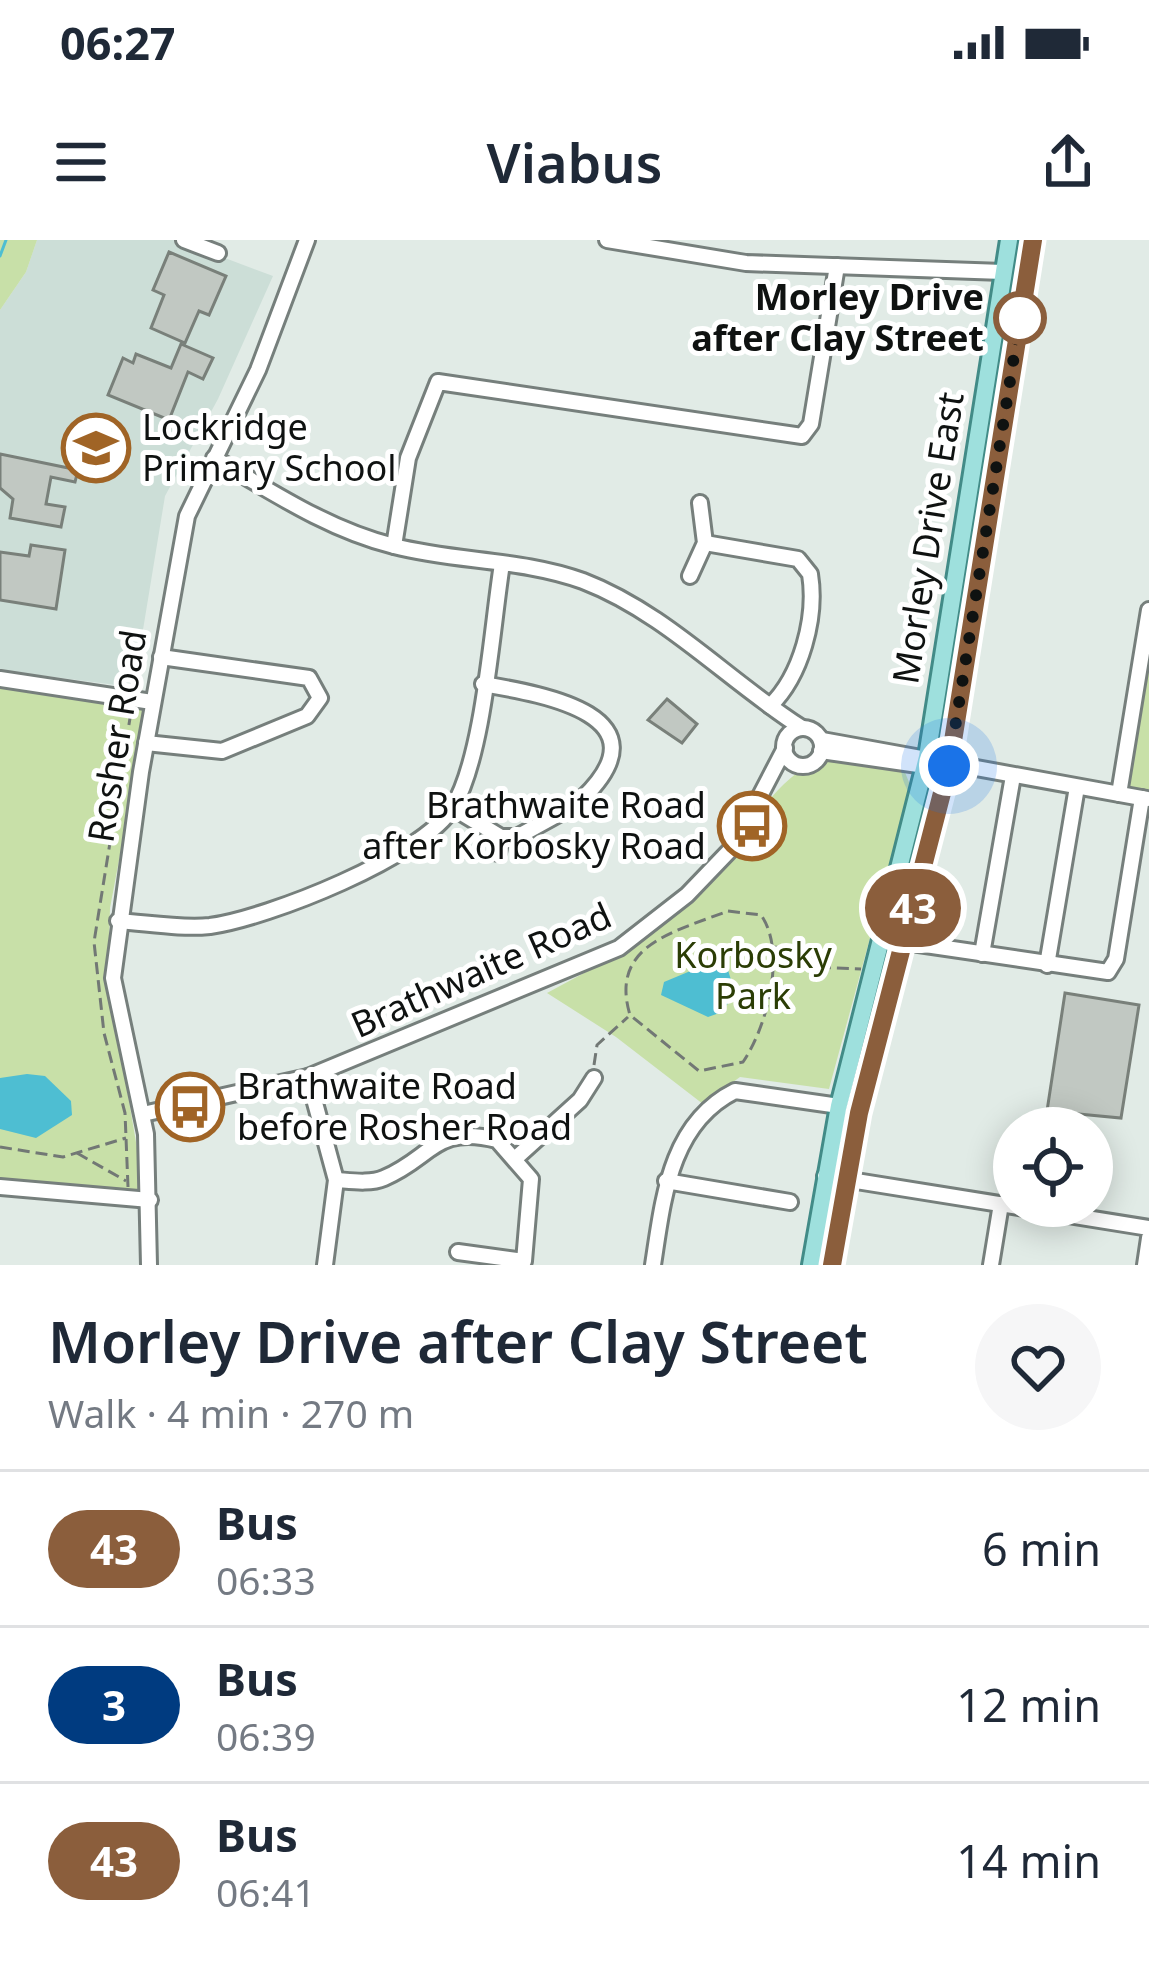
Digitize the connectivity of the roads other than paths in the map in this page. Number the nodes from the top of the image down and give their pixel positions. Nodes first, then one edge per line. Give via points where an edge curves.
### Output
1 (184, 240) edge
2 (307, 240) edge
3 (608, 240) edge
4 (1009, 240) edge
5 (1033, 240) edge
6 (218, 253) dead end
7 (837, 266) junction
8 (1004, 272) junction
9 (214, 458) junction
10 (700, 502) dead end
11 (705, 543) junction
12 (394, 546) junction
13 (502, 564) junction
14 (690, 576) dead end
15 (1149, 610) edge
16 (160, 657) junction
17 (0, 679) edge
18 (483, 684) junction
19 (152, 702) junction
20 (772, 708) junction
21 (802, 728) junction
22 (146, 743) junction
23 (785, 745) junction
24 (822, 746) junction
25 (926, 762) junction
26 (793, 763) junction
27 (949, 766) junction
28 (774, 775) junction
29 (1012, 776) junction
30 (1077, 787) junction
31 (1119, 794) junction
32 (583, 798) dead end
33 (1145, 798) edge
34 (452, 808) junction
35 (566, 810) dead end
36 (118, 921) junction
37 (904, 942) junction
38 (982, 955) junction
39 (1047, 964) junction
40 (308, 1077) junction
41 (593, 1078) road end
42 (838, 1106) junction
43 (143, 1114) junction
44 (517, 1157) junction
45 (825, 1177) junction
46 (336, 1180) junction
47 (846, 1180) junction
48 (666, 1181) junction
49 (0, 1187) edge
50 (150, 1200) junction
51 (790, 1202) dead end
52 (993, 1203) edge
53 (1113, 1222) edge
54 (997, 1227) edge
55 (1149, 1228) edge
56 (1149, 1238) edge
57 (458, 1252) dead end
58 (524, 1263) edge
59 (149, 1265) edge
60 (325, 1265) edge
61 (653, 1265) edge
62 (811, 1265) edge
63 (832, 1265) edge
64 (991, 1265) edge
65 (1145, 1265) edge

1 - 6 street
2 - 9 street, Rosher Road
3 - 7 street via 746,263
4 - 8 main road, Morley Drive East
5 - 27 main road, Morley Drive East
7 - 8 street
7 - 12 street via 811,424 802,436 438,382 408,458
8 - 25 main road, Morley Drive East
9 - 12 street via 312,516
9 - 16 street, Rosher Road via 183,530
10 - 11 street
11 - 14 street
11 - 20 street via 798,559 810,574 800,662
12 - 13 street
13 - 18 street
13 - 20 street via 615,596
15 - 31 street
16 - 19 street, Rosher Road
16 - 22 street via 309,678 320,698 307,716 222,751
17 - 19 street
18 - 32 street via 561,700 600,724 616,746 609,770
18 - 34 street
19 - 22 street, Rosher Road
20 - 21 street
20 - 23 street
21 - 23 street
21 - 24 street
22 - 36 street, Rosher Road
23 - 26 street
23 - 28 street, Brathwaite Road
24 - 25 street
24 - 26 street, Brathwaite Road via 810,764
25 - 27 street
25 - 42 main road, Morley Drive East
26 - 28 street, Brathwaite Road
27 - 29 street
27 - 37 main road, Morley Drive East
28 - 40 street, Brathwaite Road via 711,873 619,949
29 - 30 street
29 - 38 street
30 - 31 street
30 - 39 street
31 - 33 street
33 - 39 street via 1116,959 1102,973
34 - 35 street via 500,845
34 - 36 street via 398,857 235,921
36 - 43 street, Rosher Road via 113,978
37 - 38 street
37 - 47 main road, Morley Drive East
38 - 39 street
40 - 43 street, Brathwaite Road
40 - 46 street
41 - 44 street
42 - 45 main road, Morley Drive East
42 - 48 street via 735,1091 704,1113
43 - 50 street, Rosher Road
44 - 46 street via 496,1140 457,1135 382,1180
44 - 58 street via 532,1193
45 - 47 street
45 - 62 main road, Morley Drive East
46 - 60 street
47 - 52 street
47 - 63 main road, Morley Drive East
48 - 51 street
48 - 61 street
49 - 50 street
50 - 59 street, Rosher Road
53 - 55 street
54 - 64 street
56 - 65 street
57 - 58 street

